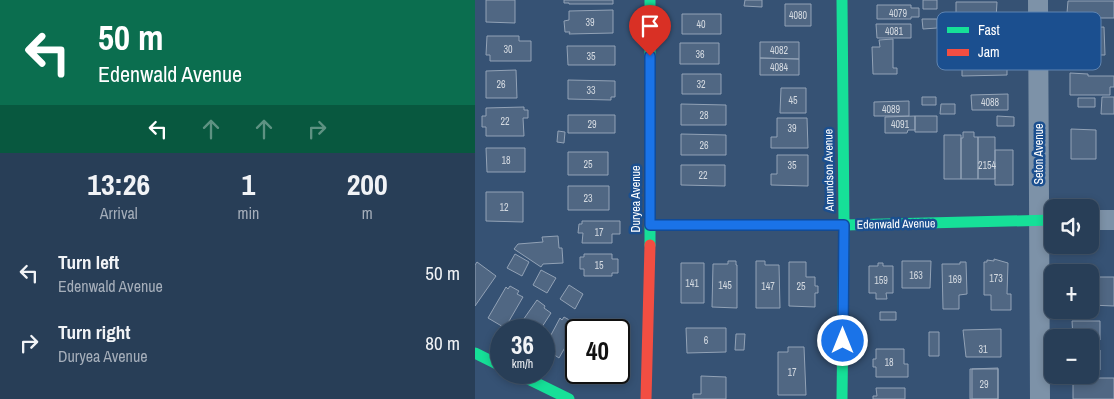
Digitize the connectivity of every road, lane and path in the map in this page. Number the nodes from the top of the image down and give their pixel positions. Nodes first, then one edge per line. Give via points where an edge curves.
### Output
1 (649, 0) edge
2 (842, 0) edge
3 (1041, 70) edge
4 (1045, 199) edge
5 (1044, 220) edge
6 (1099, 220) edge
7 (1114, 220) edge
8 (650, 225) junction
9 (844, 225) junction
10 (1045, 254) edge
11 (475, 353) edge
12 (490, 360) edge
13 (538, 384) edge
14 (569, 399) edge
15 (646, 399) edge
16 (842, 399) edge
17 (1039, 399) edge

1 - 8 street, Duryea Avenue
2 - 9 street, Amundson Avenue
3 - 4 street, Seton Avenue
5 - 9 street, Edenwald Avenue
6 - 7 street
8 - 9 street, Edenwald Avenue
8 - 15 street, Duryea Avenue
9 - 16 street, Amundson Avenue
10 - 17 street, Seton Avenue
11 - 12 street
13 - 14 street

